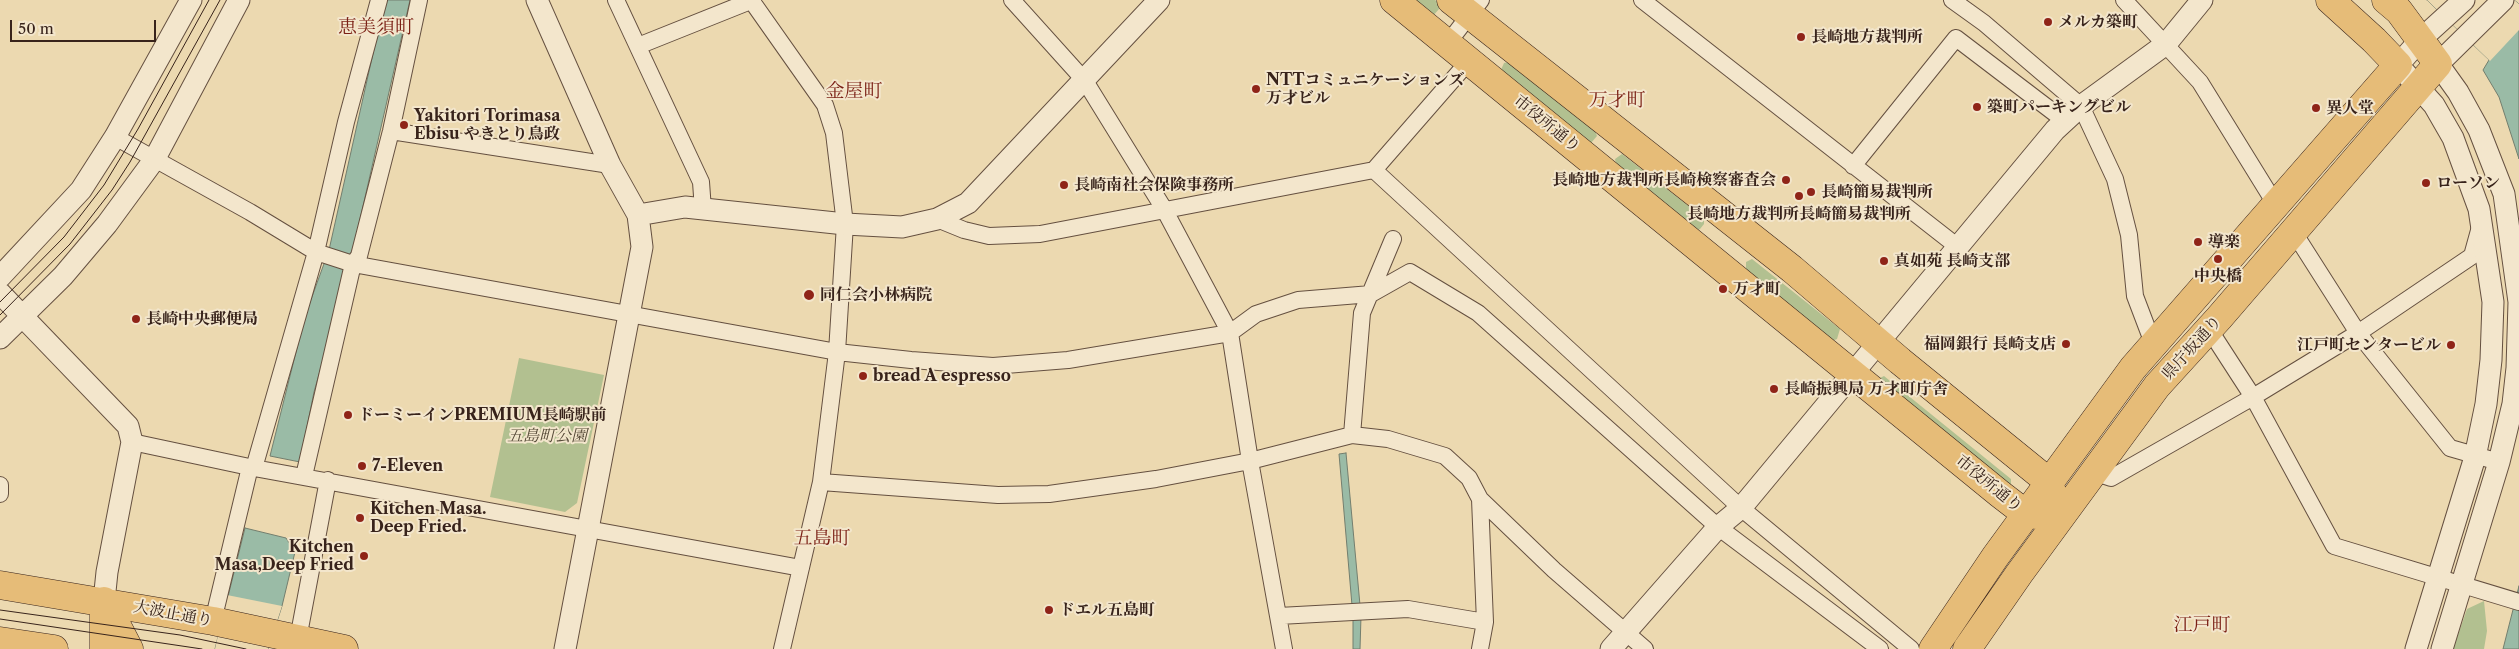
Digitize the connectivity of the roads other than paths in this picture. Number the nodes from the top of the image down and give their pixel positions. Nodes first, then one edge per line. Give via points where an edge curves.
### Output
1 (191, 0) edge
2 (239, 0) edge
3 (379, 0) edge
4 (419, 0) edge
5 (537, 0) edge
6 (616, 0) edge
7 (752, 0) edge
8 (1012, 0) edge
9 (1160, 0) edge
10 (1394, 0) edge
11 (1642, 0) edge
12 (1952, 0) edge
13 (2124, 0) edge
14 (2202, 0) edge
15 (2330, 0) edge
16 (2386, 0) edge
17 (2464, 0) edge
18 (2503, 0) edge
19 (1468, 5) edge
20 (2420, 40) junction
21 (1448, 43) junction
22 (2166, 44) junction
23 (638, 46) junction
24 (1469, 61) junction
25 (2438, 64) junction
26 (2398, 65) junction
27 (1085, 80) junction
28 (2418, 87) junction
29 (2081, 106) junction
30 (2065, 121) junction
31 (391, 131) junction
32 (115, 137) junction
33 (154, 160) junction
34 (610, 164) junction
35 (1854, 166) junction
36 (1374, 170) junction
37 (2514, 197) edge
38 (2276, 205) junction
39 (1164, 209) junction
40 (703, 210) junction
41 (638, 216) junction
42 (937, 219) junction
43 (2481, 222) junction
44 (2514, 223) edge
45 (845, 224) junction
46 (2293, 231) junction
47 (1393, 239) dead end
48 (1958, 247) junction
49 (316, 252) junction
50 (353, 264) junction
51 (0, 277) edge
52 (0, 293) edge
53 (1371, 294) junction
54 (629, 314) junction
55 (22, 317) junction
56 (2209, 329) junction
57 (1230, 333) junction
58 (2358, 333) junction
59 (0, 338) edge
60 (1878, 341) junction
61 (2154, 346) junction
62 (837, 352) junction
63 (1854, 373) junction
64 (2253, 397) junction
65 (1352, 436) junction
66 (132, 442) junction
67 (2475, 456) junction
68 (1250, 461) junction
69 (2499, 462) junction
70 (252, 467) junction
71 (2093, 472) junction
72 (304, 476) junction
73 (328, 480) junction
74 (821, 482) junction
75 (2049, 482) junction
76 (0, 485) edge
77 (0, 494) edge
78 (1480, 499) junction
79 (1741, 508) junction
80 (2026, 514) junction
81 (2060, 517) junction
82 (1718, 527) junction
83 (589, 529) junction
84 (801, 568) junction
85 (2439, 576) junction
86 (2464, 584) junction
87 (0, 585) edge
88 (2513, 600) edge
89 (104, 601) junction
90 (1279, 616) junction
91 (215, 622) junction
92 (1485, 622) junction
93 (1625, 632) junction
94 (0, 640) edge
95 (292, 641) edge
96 (54, 649) edge
97 (104, 649) edge
98 (129, 649) edge
99 (344, 649) edge
100 (565, 649) edge
101 (782, 649) edge
102 (1284, 649) edge
103 (1480, 649) edge
104 (1611, 649) edge
105 (1645, 649) edge
106 (1880, 649) edge
107 (1912, 649) edge
108 (1933, 649) edge
109 (1967, 649) edge
110 (2416, 649) edge
111 (2442, 649) edge

1 - 32 street
2 - 33 street
3 - 49 street
4 - 31 street
5 - 34 street
6 - 23 street
7 - 23 street
7 - 45 street via 825,105 834,134
8 - 27 street
9 - 27 street
10 - 21 highway, 市役所通り
11 - 35 street
12 - 29 street via 1984,22
13 - 22 street
14 - 22 street
15 - 26 highway
16 - 20 highway via 2399,11
17 - 20 street
18 - 25 street
19 - 21 street
19 - 60 highway
20 - 25 highway
20 - 26 street
21 - 24 highway, 市役所通り
22 - 29 street
22 - 38 street via 2200,82
23 - 40 street via 701,182
24 - 36 street
24 - 63 highway, 市役所通り
25 - 28 highway, 県庁坂通り
25 - 37 street via 2480,130
26 - 28 street
26 - 38 highway, 県庁坂通り
27 - 39 street
27 - 42 street via 968,203
28 - 43 street via 2434,104 2453,138
28 - 46 highway, 県庁坂通り
29 - 30 street
29 - 61 street via 2115,180 2129,235 2134,296
30 - 35 street via 1956,38
30 - 48 street
31 - 34 street
31 - 50 street via 359,256
32 - 33 street
32 - 51 street via 81,190
33 - 49 street
33 - 55 street via 107,224 63,276
34 - 41 street
35 - 48 street
36 - 39 street
36 - 79 street
37 - 43 street
37 - 44 street
38 - 61 highway, 県庁坂通り
39 - 42 street via 1040,234 989,236
39 - 57 street
40 - 41 street via 684,208
40 - 45 street
41 - 54 street via 642,247
42 - 45 street via 902,227
43 - 44 street
43 - 58 street via 2472,256
43 - 67 street via 2493,302 2487,396
44 - 69 street via 2519,302 2517,368 2513,404
45 - 62 street
46 - 56 highway, 県庁坂通り
46 - 58 street
47 - 53 street
48 - 60 street
49 - 50 street
49 - 70 street
50 - 54 street
50 - 72 street
52 - 55 street
53 - 57 street via 1298,300 1256,314
53 - 65 street via 1362,313
53 - 82 street via 1410,272 1478,313
54 - 62 street
54 - 83 street
55 - 59 street
55 - 66 street via 114,409 128,426
56 - 64 street
56 - 71 highway, 県庁坂通り via 2157,386
57 - 62 street via 1068,360 993,366
57 - 68 street
58 - 64 street
58 - 67 street via 2450,448
60 - 63 street
60 - 75 highway
61 - 75 highway, 県庁坂通り via 2133,368
62 - 74 street
63 - 79 street
63 - 80 highway, 市役所通り
64 - 71 street via 2111,478
64 - 85 street via 2334,546
65 - 68 street
65 - 78 street via 1388,438 1445,456 1469,478
66 - 70 street
66 - 89 street
67 - 69 street
67 - 85 street
68 - 74 street via 1156,479 1049,494 998,495
68 - 90 street
69 - 86 street
70 - 72 street
70 - 91 street
71 - 81 highway, 県庁坂通り
72 - 73 street
73 - 83 street
73 - 95 street
74 - 84 street
75 - 80 highway, 県庁坂通り
75 - 81 highway
76 - 77 street
78 - 92 street
78 - 93 street
79 - 82 street
79 - 107 street
80 - 81 highway, 市役所通り
80 - 108 highway, 県庁坂通り
81 - 109 highway, 県庁坂通り
82 - 93 street
82 - 106 street
83 - 84 street
83 - 100 street
84 - 101 street
85 - 86 street
85 - 110 street
86 - 88 street
86 - 111 street
87 - 89 highway, 大波止通り
89 - 91 highway, 大波止通り
89 - 97 highway
89 - 98 highway
90 - 92 street via 1408,608
90 - 102 street
91 - 95 highway, 大波止通り
92 - 103 street
93 - 104 street
93 - 105 street
94 - 96 highway
95 - 99 highway, 大波止通り

